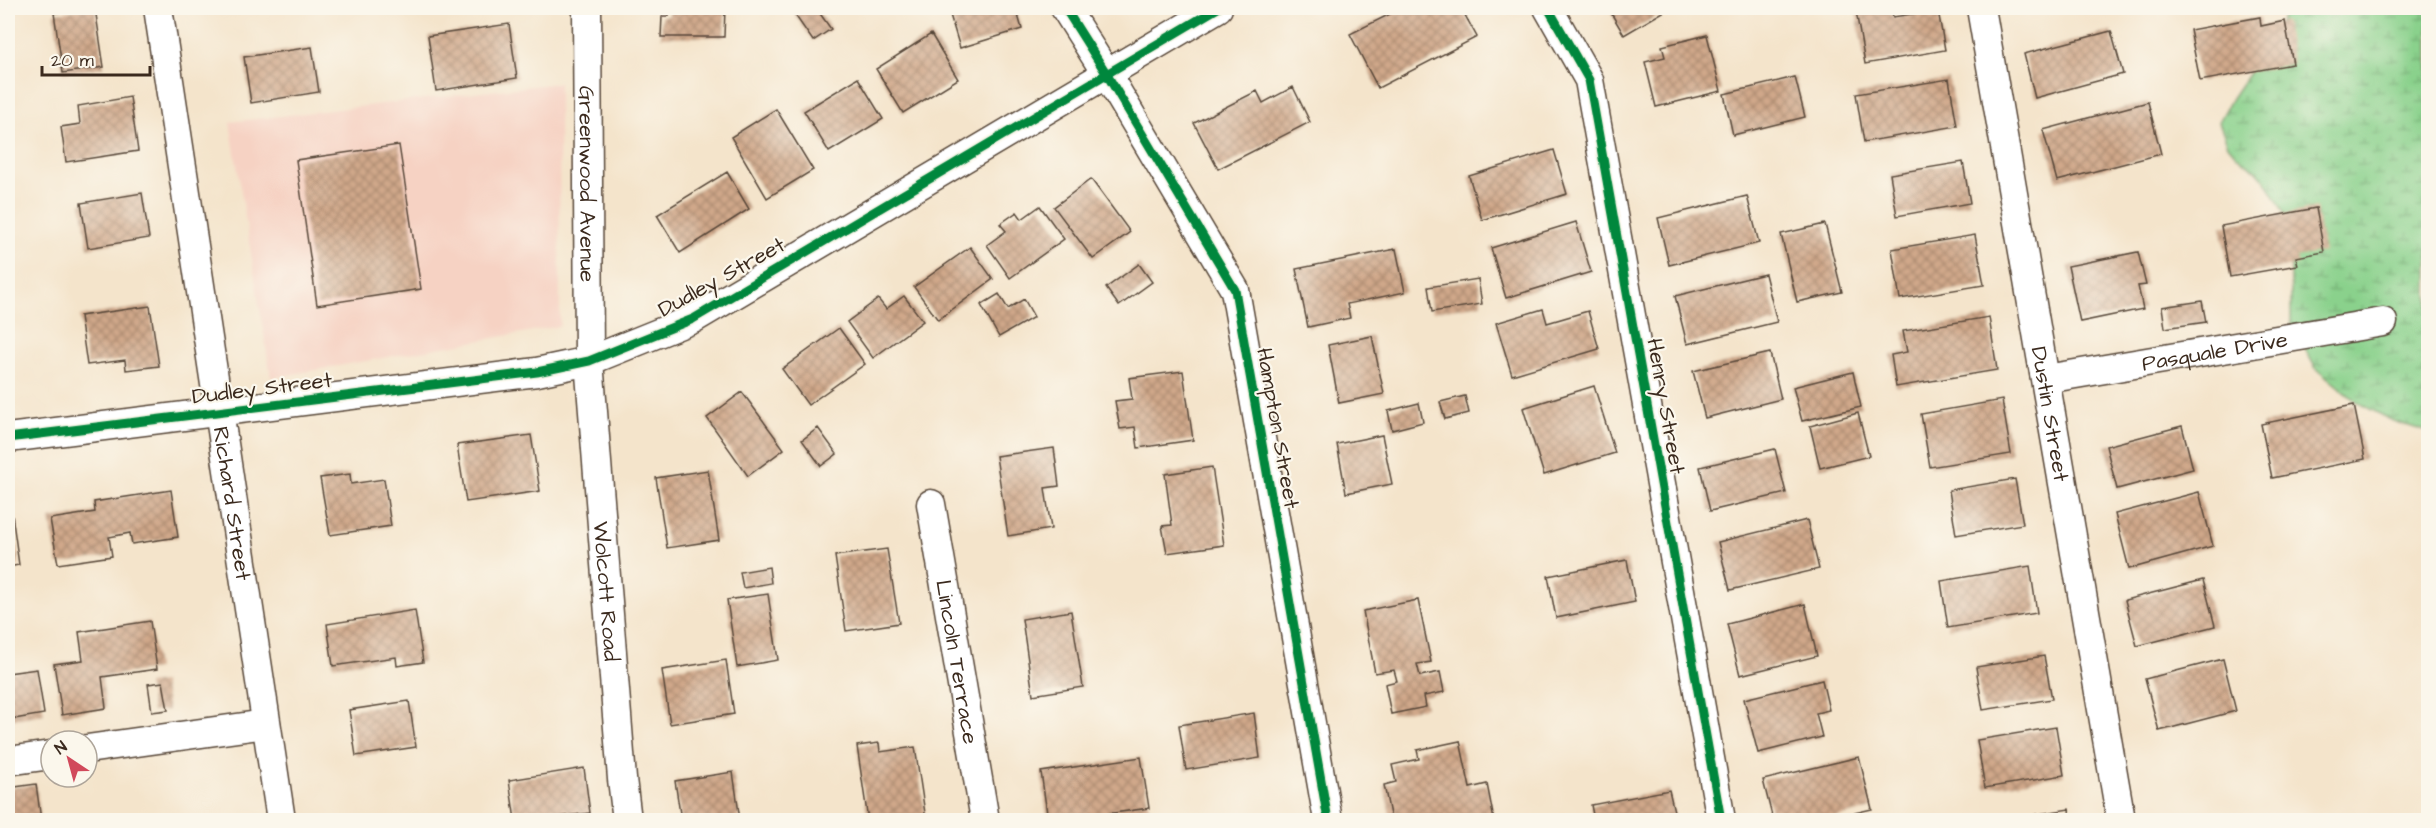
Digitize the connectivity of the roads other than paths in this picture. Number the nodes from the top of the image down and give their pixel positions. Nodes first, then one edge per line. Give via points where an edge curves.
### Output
1 (158, 8) edge
2 (587, 8) edge
3 (1065, 8) edge
4 (1218, 8) edge
5 (1548, 8) edge
6 (1981, 8) edge
7 (1106, 73) junction
8 (2383, 322) dead end
9 (589, 361) junction
10 (2046, 380) junction
11 (219, 412) junction
12 (8, 438) edge
13 (931, 504) dead end
14 (266, 724) junction
15 (99, 747) edge
16 (39, 757) edge
17 (8, 761) edge
18 (281, 820) edge
19 (627, 820) edge
20 (985, 820) edge
21 (1328, 820) edge
22 (1721, 820) edge
23 (2121, 820) edge

1 - 11 street, Richard Street
2 - 9 street, Greenwood Avenue
3 - 7 street, Hampton Street
4 - 7 street, Dudley Street
5 - 22 street, Henry Street via 1589,80
6 - 10 street, Dustin Street
7 - 9 street, Dudley Street via 693,319
7 - 21 street, Hampton Street via 1234,290
8 - 10 street, Pasquale Drive
9 - 11 street, Dudley Street via 537,372
9 - 19 street, Wolcott Road
10 - 23 street, Dustin Street
11 - 12 street, Dudley Street
11 - 14 street, Richard Street
13 - 20 street, Lincoln Terrace
14 - 15 street
14 - 18 street, Richard Street
16 - 17 street

